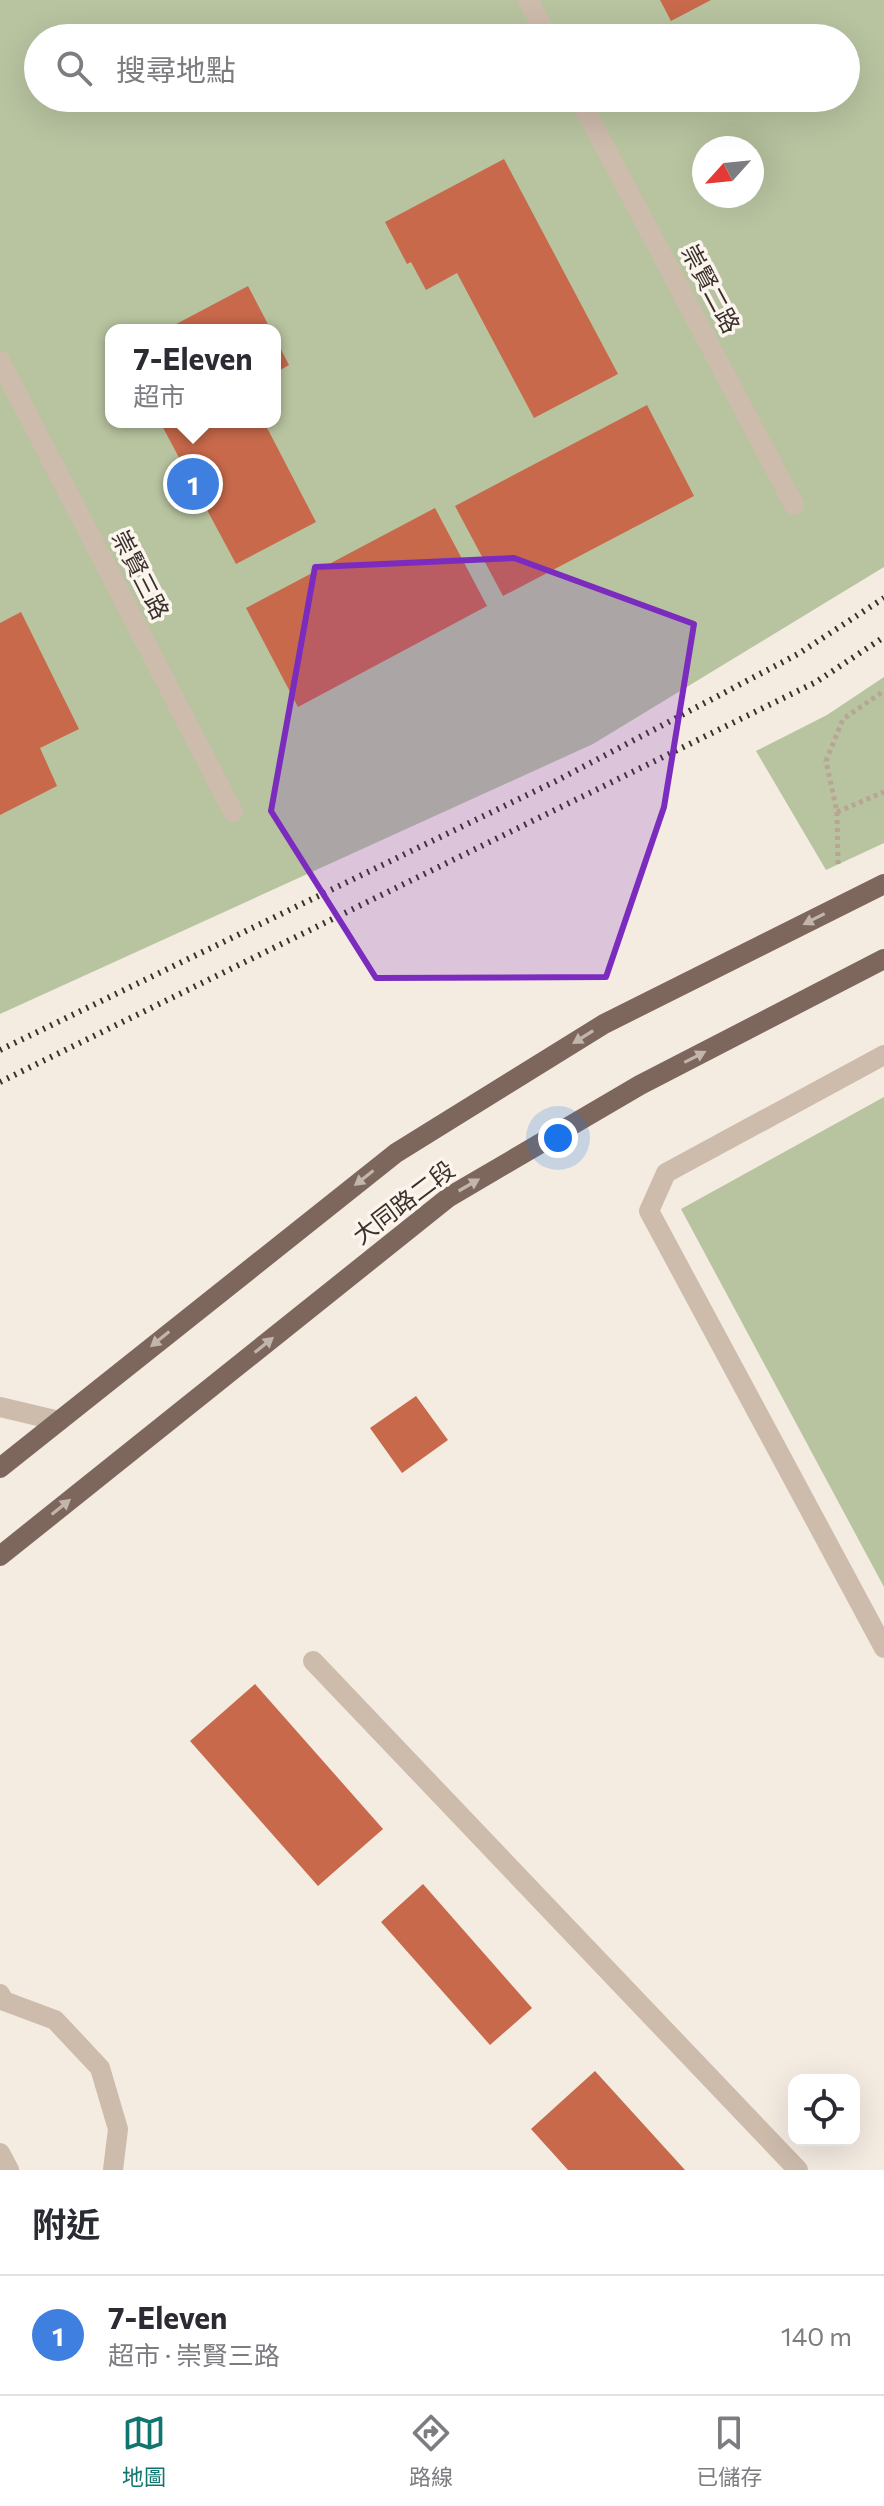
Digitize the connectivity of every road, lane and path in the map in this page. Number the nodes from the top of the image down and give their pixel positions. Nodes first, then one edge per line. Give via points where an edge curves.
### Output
1 (528, 0) edge
2 (541, 24) edge
3 (586, 112) edge
4 (0, 361) edge
5 (794, 505) dead end
6 (884, 691) edge
7 (884, 792) edge
8 (233, 812) dead end
9 (837, 812) junction
10 (838, 864) dead end
11 (884, 884) edge
12 (884, 959) edge
13 (884, 1055) edge
14 (0, 1407) edge
15 (59, 1421) junction
16 (0, 1468) edge
17 (0, 1556) edge
18 (884, 1648) edge
19 (313, 1661) dead end
20 (1, 2001) edge
21 (0, 2153) edge
22 (9, 2170) edge
23 (113, 2170) edge
24 (798, 2170) edge

1 - 2 street
3 - 5 street, 崇賢二路
4 - 8 street, 崇賢三路
6 - 9 path via 843,719 826,761
7 - 9 path
9 - 10 path
11 -> 15 main road, 大同路二段 via 604,1024 396,1153
17 -> 12 main road, 大同路二段 via 449,1197 640,1085
13 - 18 street via 666,1173 649,1211
14 - 15 street
15 - 16 main road, 大同路二段
19 - 24 street
20 - 23 street via 55,2020 100,2068 118,2129
21 - 22 street

